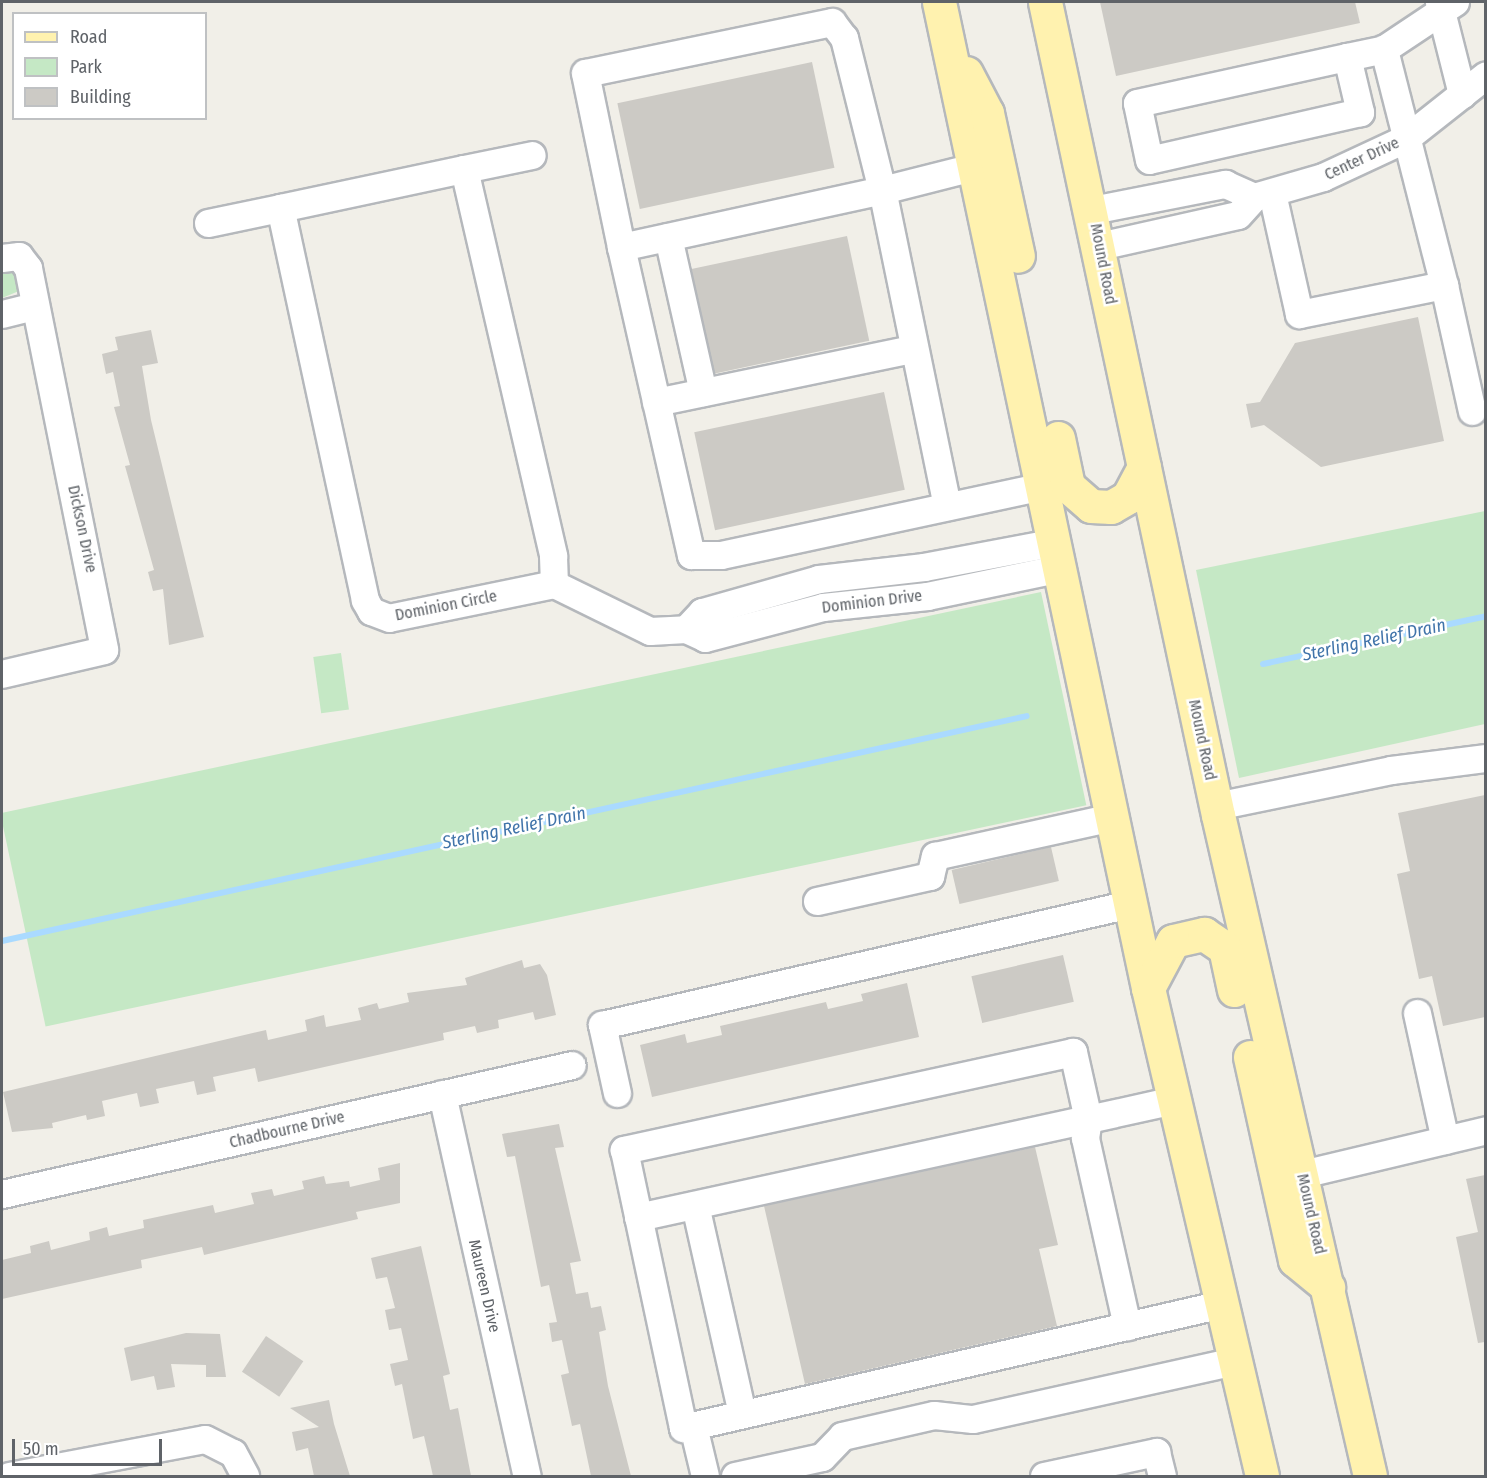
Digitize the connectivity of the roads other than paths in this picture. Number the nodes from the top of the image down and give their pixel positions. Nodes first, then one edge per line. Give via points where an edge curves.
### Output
1 (939, 2) edge
2 (1045, 2) edge
3 (1445, 5) edge
4 (1384, 49) junction
5 (1347, 57) junction
6 (1485, 75) edge
7 (1462, 94) junction
8 (1405, 139) junction
9 (532, 155) dead end
10 (986, 164) junction
11 (464, 170) junction
12 (882, 190) junction
13 (1263, 195) junction
14 (280, 208) junction
15 (1092, 210) junction
16 (208, 223) dead end
17 (668, 237) junction
18 (1099, 246) junction
19 (621, 247) junction
20 (2, 258) edge
21 (1444, 285) junction
22 (35, 306) junction
23 (2, 314) edge
24 (912, 349) junction
25 (703, 392) junction
26 (656, 402) junction
27 (1472, 411) dead end
28 (1144, 467) junction
29 (1056, 484) junction
30 (946, 506) junction
31 (1058, 555) junction
32 (881, 572) junction
33 (554, 584) junction
34 (883, 601) junction
35 (686, 629) junction
36 (2, 674) edge
37 (1485, 759) edge
38 (1216, 806) junction
39 (1112, 818) junction
40 (817, 901) dead end
41 (1130, 904) junction
42 (1148, 988) junction
43 (1417, 1013) dead end
44 (572, 1065) dead end
45 (617, 1093) dead end
46 (442, 1095) junction
47 (1174, 1100) junction
48 (1088, 1119) junction
49 (1485, 1130) edge
50 (1445, 1140) junction
51 (1302, 1174) junction
52 (2, 1194) edge
53 (695, 1205) junction
54 (638, 1217) junction
55 (1328, 1287) junction
56 (1222, 1304) junction
57 (1127, 1326) junction
58 (1235, 1361) junction
59 (742, 1414) junction
60 (693, 1426) junction
61 (9, 1476) edge
62 (245, 1476) edge
63 (527, 1476) edge
64 (705, 1476) edge
65 (735, 1476) edge
66 (1044, 1476) edge
67 (1162, 1476) edge
68 (1262, 1476) edge
69 (1370, 1476) edge

1 - 10 main road
2 - 15 main road, Mound Road
3 - 4 street
3 - 7 street
4 - 5 street
4 - 8 street
5 - 5 street via 1137,103 1149,160 1360,112
6 - 7 street, Center Drive
7 - 8 street, Center Drive
8 - 13 street, Center Drive via 1353,166
8 - 21 street
9 - 11 street
10 - 12 street
10 - 29 main road
11 - 14 street
11 - 33 street via 553,556
12 - 17 street
12 - 19 street via 844,38 832,21 585,73
12 - 24 street
13 - 15 street via 1225,184
13 - 18 street, Center Drive via 1238,215
13 - 21 street via 1299,314
14 - 16 street
14 - 33 street, Dominion Circle via 371,611 389,618
15 - 18 main road, Mound Road
17 - 19 street
17 - 25 street
18 - 28 main road, Mound Road
19 - 26 street
20 - 22 street, Dickson Drive via 19,256 28,268
21 - 27 street
22 - 23 street
22 - 36 street, Dickson Drive via 104,650
24 - 25 street
24 - 30 street
25 - 26 street
26 - 30 street via 691,555 721,555
28 - 29 main road via 1128,497 1111,507 1083,503
28 - 38 main road, Mound Road
29 - 30 street
29 - 31 main road
31 - 32 street, Dominion Drive
31 - 34 street, Dominion Drive
31 - 39 main road
32 - 34 street
32 - 35 street, Dominion Drive via 819,579 702,612
33 - 35 street, Dominion Drive via 650,631
34 - 35 street, Dominion Drive via 823,607 705,638
37 - 38 street via 1391,770
38 - 51 main road, Mound Road
39 - 40 street via 935,856 930,876
39 - 41 main road
41 - 42 main road
41 - 45 street via 602,1025
42 - 47 main road
42 - 55 main road via 1173,941 1186,934 1213,937 1224,948 1295,1260
43 - 50 street
44 - 46 street, Chadbourne Drive
46 - 52 street, Chadbourne Drive
46 - 63 street, Maureen Drive
47 - 48 street
47 - 56 main road
48 - 53 street
48 - 54 street via 1073,1052 635,1147 624,1150
48 - 57 street via 1085,1138
49 - 50 street
50 - 51 street
51 - 55 main road, Mound Road
53 - 54 street
53 - 59 street
54 - 60 street via 683,1428
55 - 69 main road, Mound Road
56 - 57 street
56 - 58 main road
57 - 59 street
58 - 65 street via 973,1419 934,1415 843,1436 822,1457
58 - 68 main road
59 - 60 street
60 - 64 street
61 - 62 street via 205,1439 233,1453
66 - 67 street via 1156,1452

